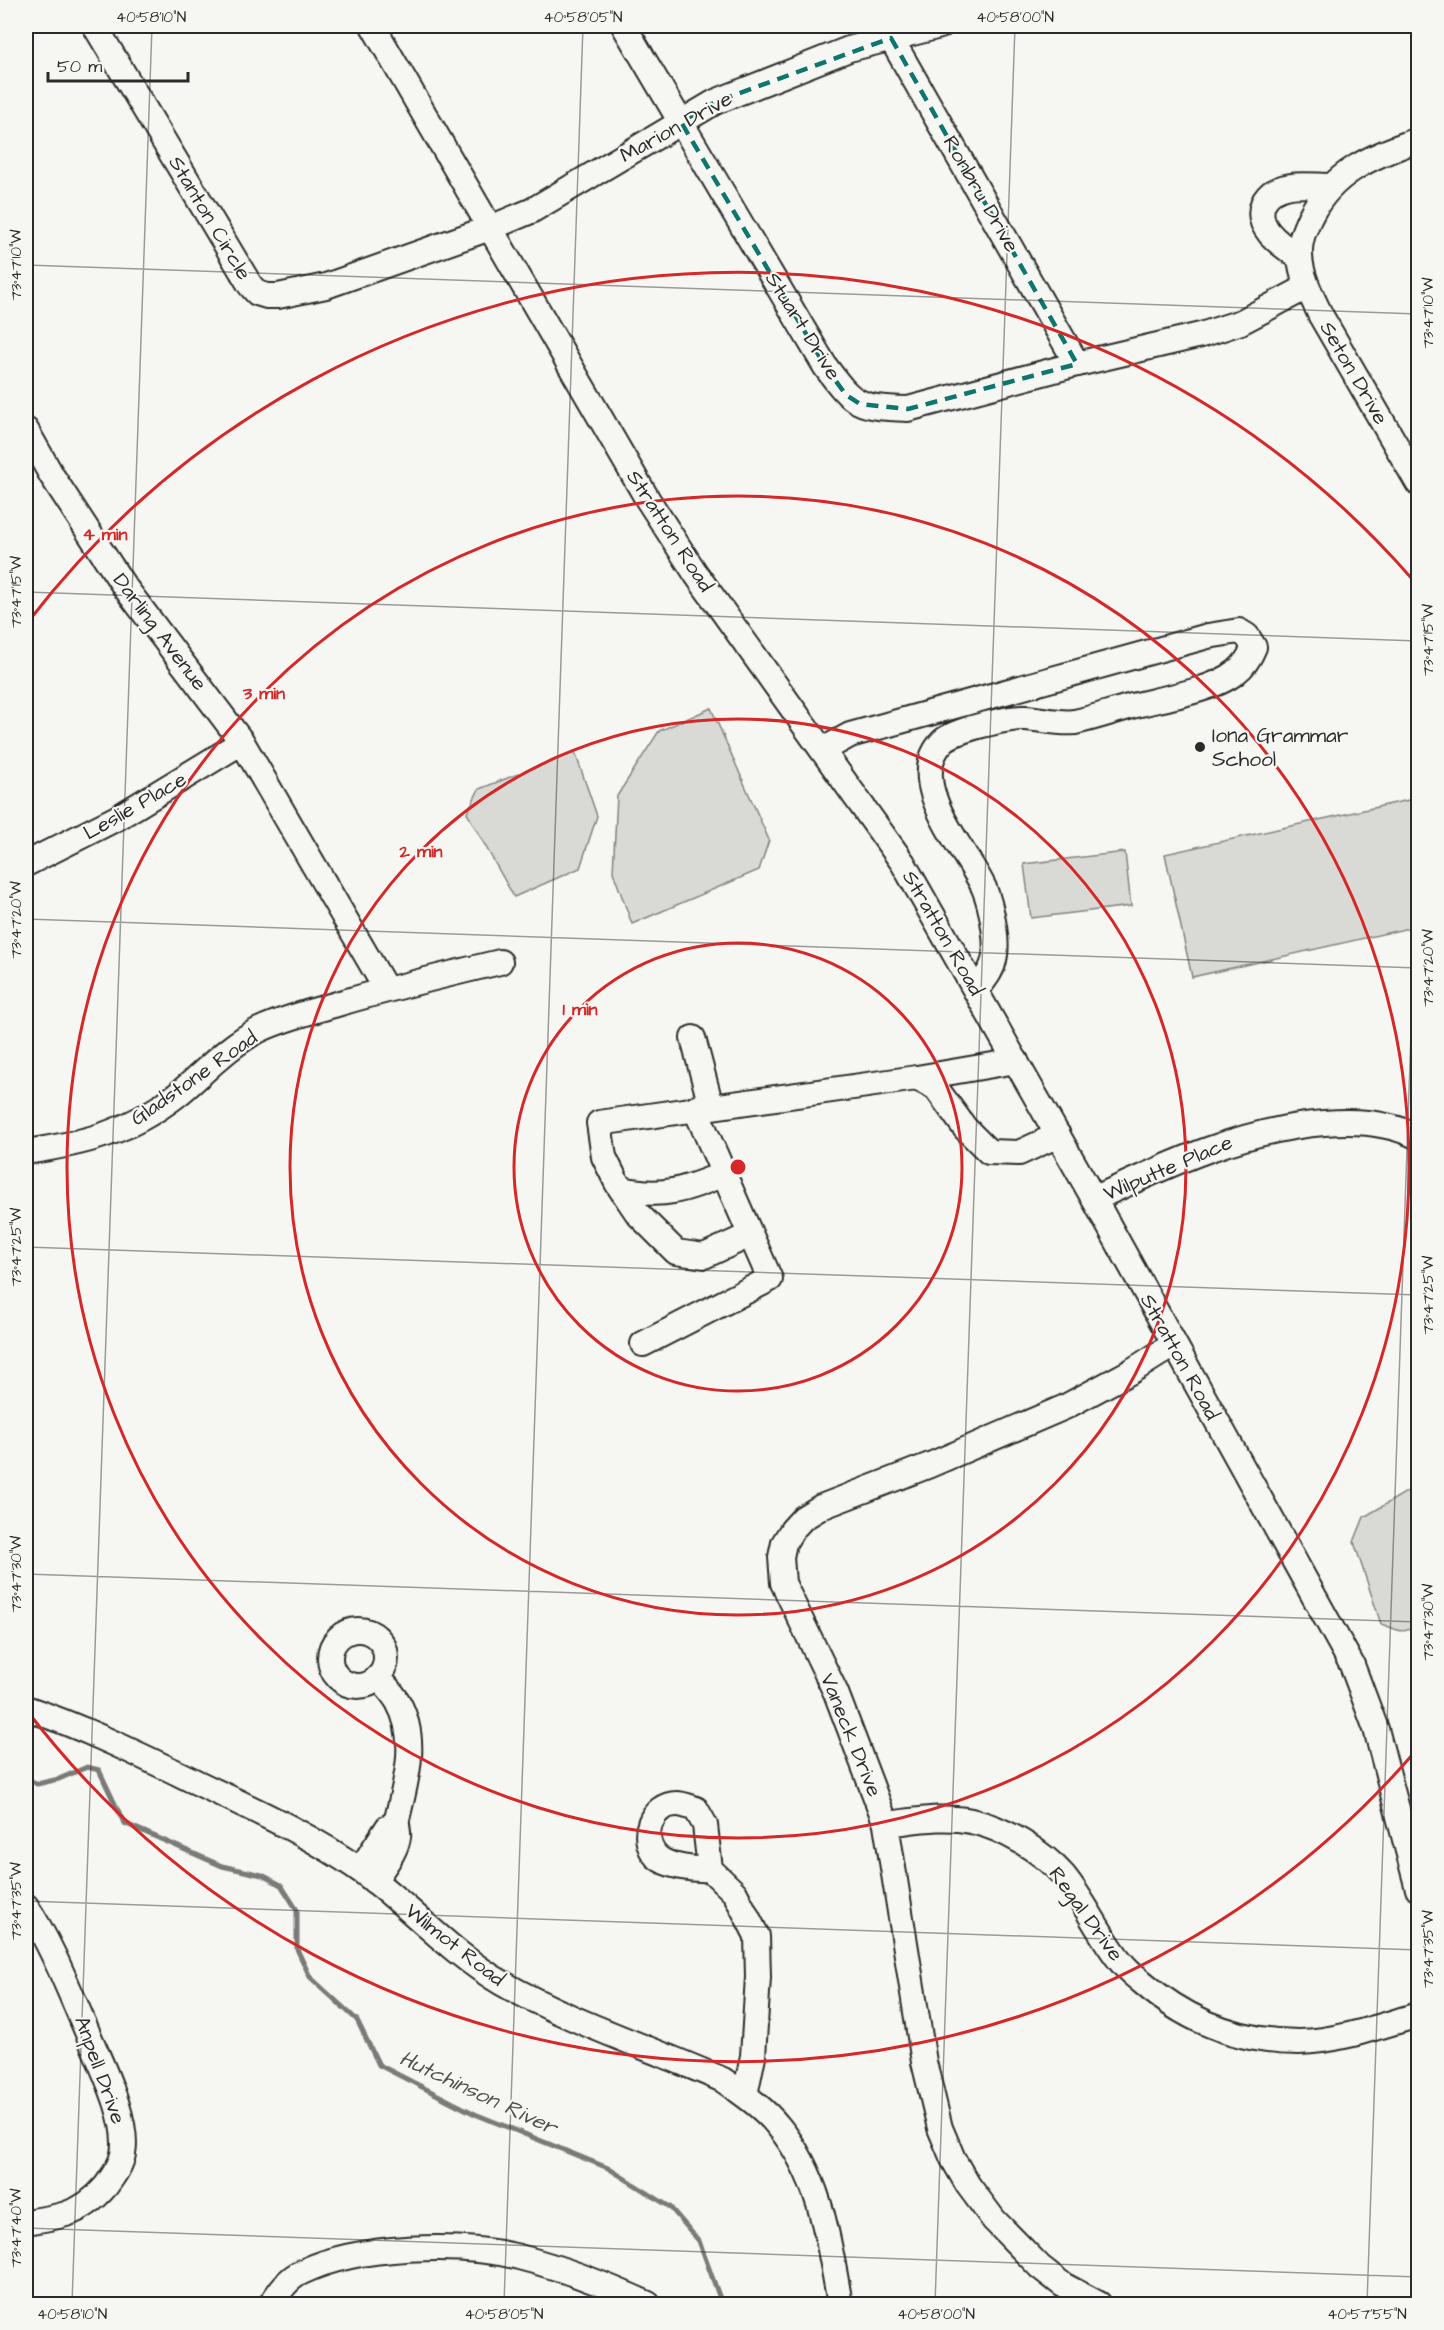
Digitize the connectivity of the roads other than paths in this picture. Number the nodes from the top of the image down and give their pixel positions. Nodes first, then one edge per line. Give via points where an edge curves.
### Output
1 (95, 26) edge
2 (373, 26) edge
3 (624, 26) edge
4 (940, 26) edge
5 (887, 32) edge
6 (681, 122) junction
7 (1419, 140) edge
8 (1331, 186) junction
9 (490, 228) junction
10 (1300, 258) junction
11 (1308, 287) junction
12 (1077, 364) junction
13 (26, 430) edge
14 (1419, 483) edge
15 (1018, 689) junction
16 (1024, 718) junction
17 (242, 742) junction
18 (823, 750) junction
19 (26, 864) edge
20 (500, 962) dead end
21 (386, 989) junction
22 (976, 991) junction
23 (693, 1038) dead end
24 (1016, 1061) junction
25 (917, 1078) junction
26 (703, 1107) junction
27 (1058, 1135) junction
28 (1419, 1137) edge
29 (26, 1152) edge
30 (724, 1174) junction
31 (621, 1189) junction
32 (1094, 1199) junction
33 (750, 1235) junction
34 (643, 1344) dead end
35 (1173, 1345) junction
36 (378, 1677) dead end
37 (26, 1708) edge
38 (886, 1824) junction
39 (710, 1869) dead end
40 (367, 1876) junction
41 (1419, 1889) edge
42 (26, 1906) edge
43 (1419, 2015) edge
44 (745, 2095) junction
45 (26, 2222) edge
46 (271, 2304) edge
47 (648, 2304) edge
48 (840, 2304) edge
49 (1099, 2304) edge

1 - 9 street, Stanton Circle via 257,293 278,296 326,286
2 - 9 street, Stratton Road
3 - 6 street, Stuart Drive
4 - 5 street, Marion Drive
5 - 6 street, Marion Drive via 715,102
5 - 12 street, Ronbru Drive
6 - 9 street, Marion Drive via 531,211
6 - 12 street, Stuart Drive via 825,366 846,395 860,404 908,409
7 - 8 street, Seton Drive via 1358,164
8 - 10 street, Seton Drive via 1303,231
8 - 10 street via 1291,186 1274,191 1265,200 1262,208 1268,233
9 - 18 street, Stratton Road via 667,531
10 - 11 street, Seton Drive
11 - 12 street, Stuart Drive via 1241,322
11 - 14 street, Seton Drive
13 - 17 street, Darling Avenue via 124,586
15 - 16 street
15 - 16 street via 1232,630 1247,636 1254,647 1250,658 1235,674 1205,687 1074,722
15 - 18 street via 850,735
16 - 22 street via 952,733 941,742 932,765 932,795 939,813 971,864 990,907 995,957 992,969
17 - 19 street, Leslie Place via 117,818
17 - 21 street, Darling Avenue
18 - 22 street, Stratton Road via 903,863
20 - 21 street, Gladstone Road
21 - 29 street, Gladstone Road via 290,1016 258,1031 146,1116 118,1130 98,1139
22 - 24 street, Stratton Road
23 - 26 street
24 - 25 street
24 - 27 street, Stratton Road
25 - 26 street
25 - 27 street via 936,1088 965,1128 990,1152 1019,1153
26 - 30 street
26 - 31 street via 599,1123 604,1156
27 - 32 street, Stratton Road
28 - 32 street, Wilputte Place via 1393,1126 1366,1122 1297,1125 1193,1154
30 - 31 street via 681,1191 646,1194
30 - 33 street
31 - 33 street via 638,1214 676,1252 704,1256
32 - 35 street, Stratton Road
33 - 34 street via 770,1279
35 - 38 street, Vaneck Drive via 1065,1407 821,1507 803,1518 784,1543 783,1583 836,1693
35 - 41 street, Stratton Road via 1352,1665 1376,1729
36 - 40 street via 397,1700 410,1752 407,1784 396,1823 388,1827
37 - 40 street, Wilmot Road via 109,1740 281,1822
38 - 43 street, Regal Drive via 937,1818 972,1821 1037,1852 1064,1876 1122,1964 1159,1997 1201,2022 1244,2036 1301,2042 1341,2037
38 - 49 street, Vaneck Drive via 924,2062 940,2128 953,2159 994,2220 1023,2252 1063,2284
39 - 44 street via 735,1893 757,1936 753,2056
40 - 44 street, Wilmot Road via 501,1982 548,2007 723,2080
42 - 45 street, Anpell Drive via 67,1985 108,2082 122,2123 124,2143 117,2171 98,2196 65,2214
44 - 48 street, Wilmot Road via 780,2128 807,2170 818,2199
46 - 47 street via 286,2283 301,2272 337,2260 375,2252 448,2248 517,2257 574,2274

